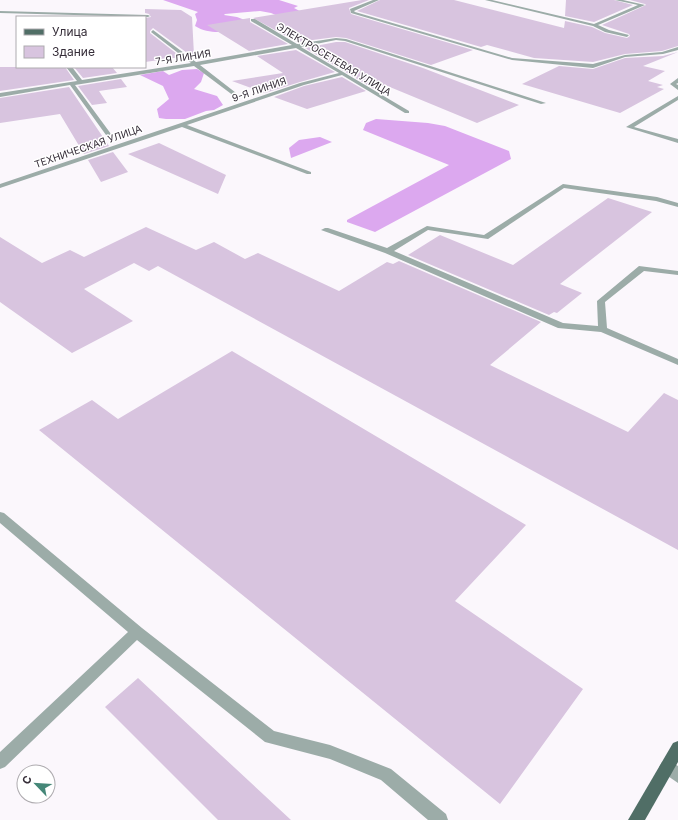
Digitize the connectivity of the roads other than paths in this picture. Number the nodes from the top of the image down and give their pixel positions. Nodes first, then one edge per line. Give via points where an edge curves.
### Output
1 (377, 0) edge
2 (487, 0) edge
3 (617, 0) edge
4 (0, 12) edge
5 (148, 16) dead end
6 (253, 20) dead end
7 (594, 25) junction
8 (153, 31) dead end
9 (627, 36) dead end
10 (297, 46) junction
11 (678, 48) edge
12 (195, 64) junction
13 (70, 68) edge
14 (342, 74) junction
15 (678, 80) edge
16 (80, 82) junction
17 (72, 84) junction
18 (678, 88) edge
19 (0, 95) edge
20 (238, 98) dead end
21 (678, 98) edge
22 (543, 102) dead end
23 (407, 112) dead end
24 (183, 124) junction
25 (108, 134) dead end
26 (678, 141) edge
27 (310, 173) dead end
28 (1, 185) edge
29 (678, 205) edge
30 (325, 230) dead end
31 (388, 251) junction
32 (678, 273) edge
33 (603, 329) junction
34 (678, 362) edge
35 (0, 516) edge
36 (137, 632) junction
37 (678, 748) edge
38 (0, 762) edge
39 (672, 771) edge
40 (440, 820) edge
41 (636, 820) edge

1 - 11 street via 356,7 352,10 353,13 512,59 593,66 625,56 663,53
2 - 7 street
3 - 7 street via 643,5
4 - 5 street
6 - 10 street, ЭЛЕКТРОСЕТЕВАЯ УЛИЦА
7 - 9 street
8 - 12 street
10 - 12 street, 7-Я ЛИНИЯ
10 - 14 street, ЭЛЕКТРОСЕТЕВАЯ УЛИЦА
10 - 22 street, 7-Я ЛИНИЯ via 346,40
12 - 16 street, 7-Я ЛИНИЯ
12 - 20 street
13 - 16 street
14 - 23 street, ЭЛЕКТРОСЕТЕВАЯ УЛИЦА
14 - 24 street, 9-Я ЛИНИЯ via 302,84
15 - 18 street via 673,84
16 - 17 street, 7-Я ЛИНИЯ
17 - 19 street, 7-Я ЛИНИЯ
17 - 25 street
21 - 26 street via 629,127
24 - 27 street
24 - 28 street, ТЕХНИЧЕСКАЯ УЛИЦА
29 - 31 street via 657,199 563,186 485,237 427,228
30 - 31 street
31 - 33 street via 561,326
32 - 33 street via 642,268 601,301
33 - 34 street
35 - 36 street
36 - 38 street
36 - 40 street via 270,737 330,752 386,774
37 - 39 main road
39 - 41 main road

